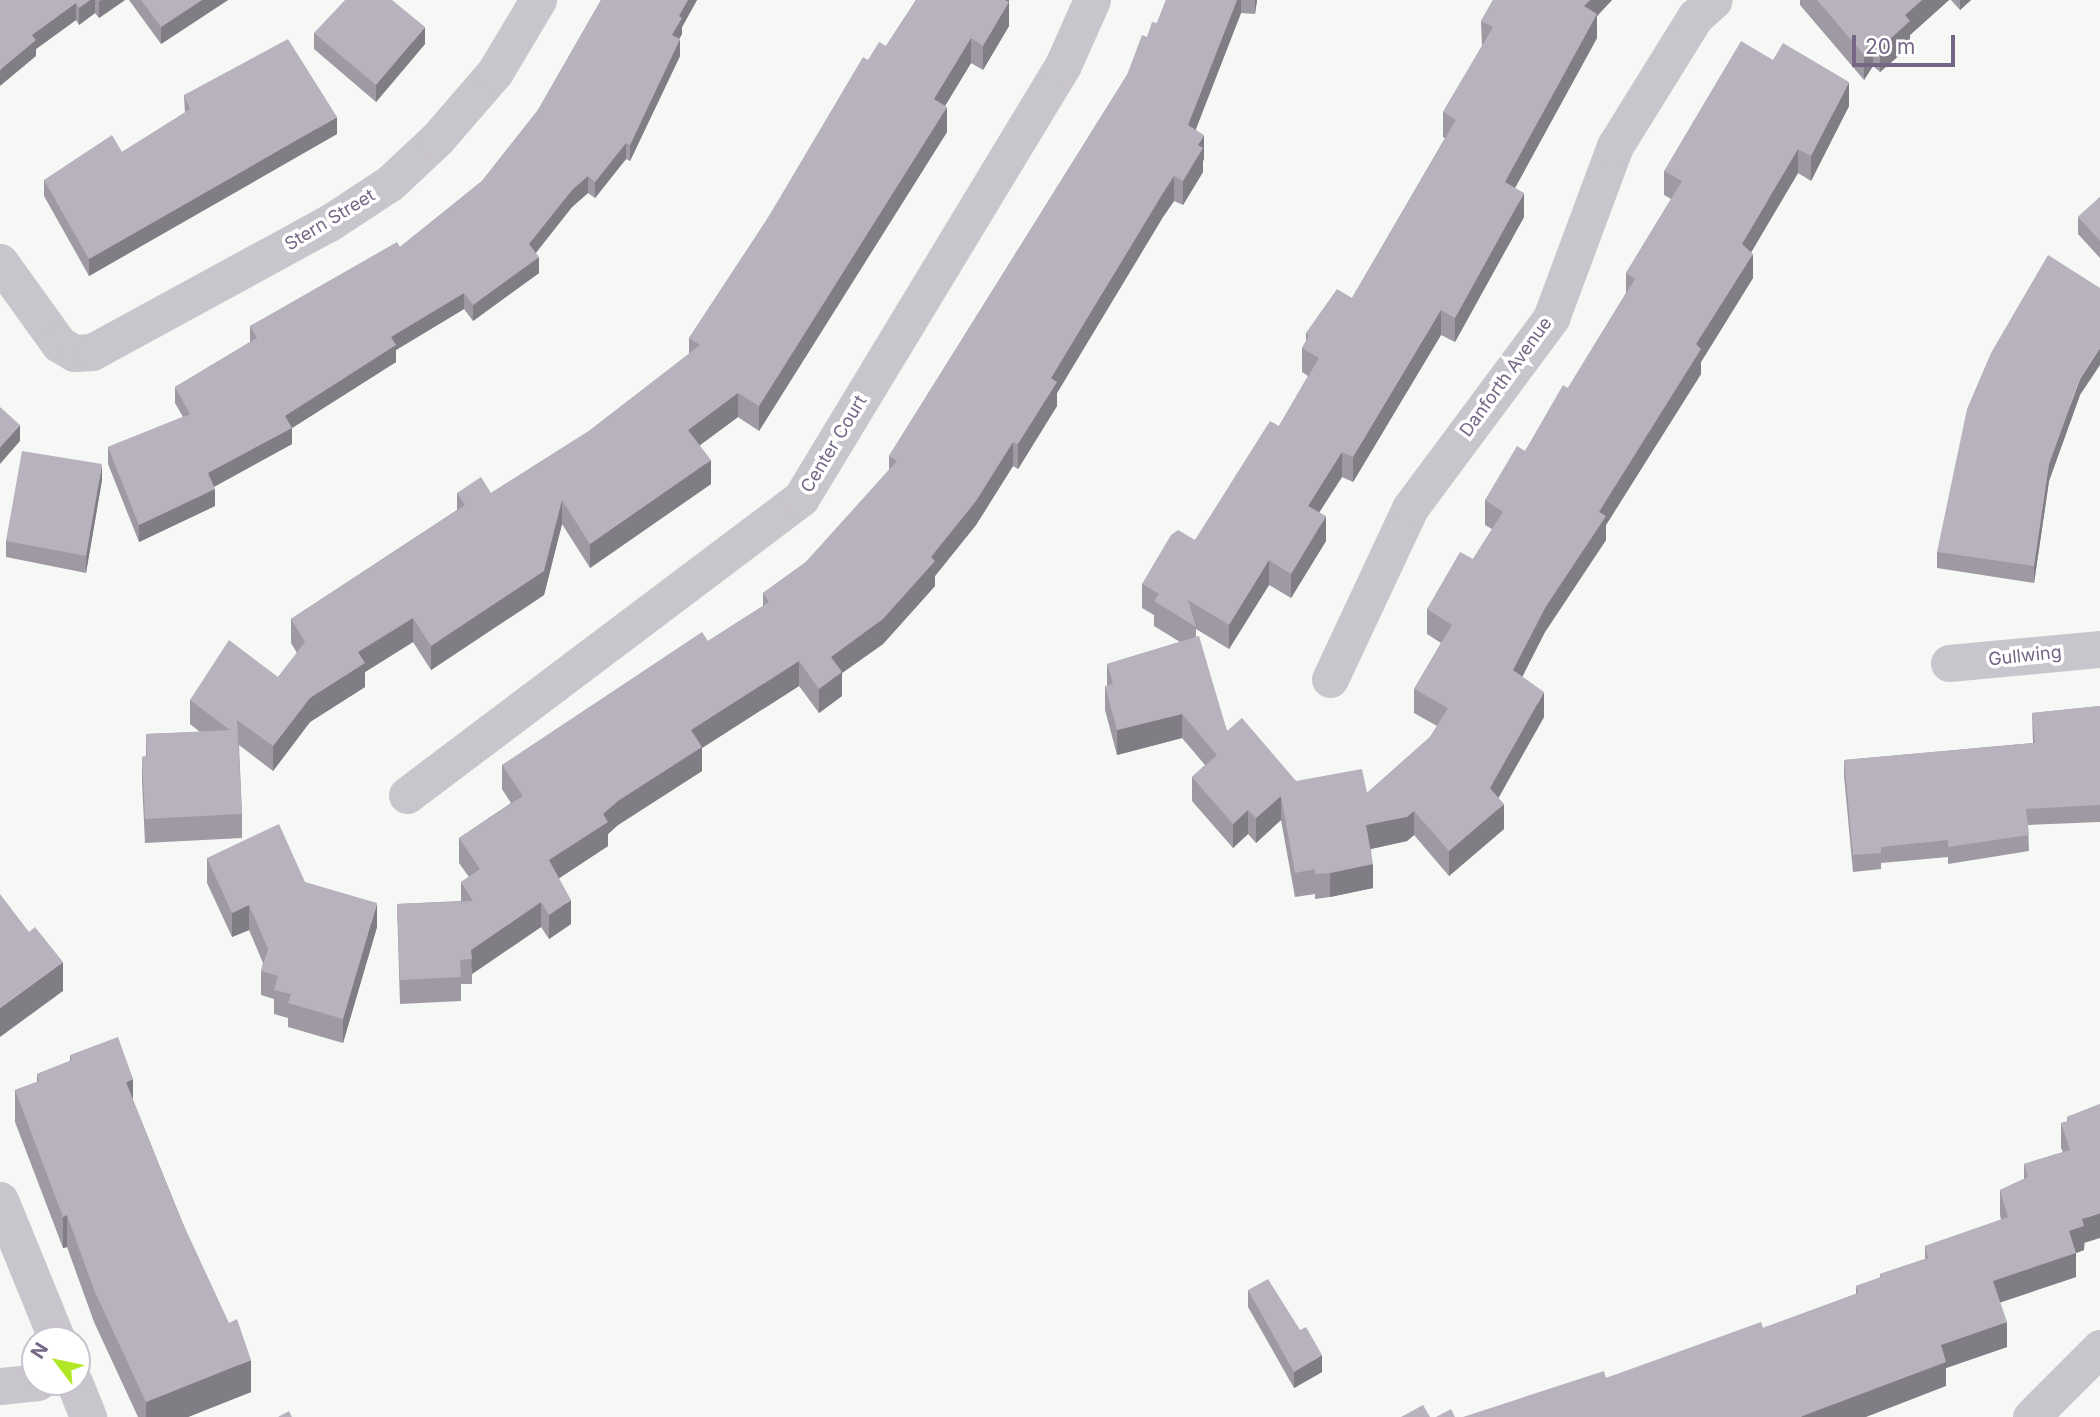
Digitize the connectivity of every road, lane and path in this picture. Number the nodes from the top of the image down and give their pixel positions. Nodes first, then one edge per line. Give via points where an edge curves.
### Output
1 (538, 0) edge
2 (1092, 0) edge
3 (1714, 0) edge
4 (0, 262) edge
5 (2100, 649) edge
6 (1950, 663) dead end
7 (1330, 679) dead end
8 (407, 795) dead end
9 (0, 1200) edge
10 (51, 1326) edge
11 (2100, 1348) edge
12 (21, 1383) edge
13 (0, 1385) edge
14 (80, 1396) edge
15 (88, 1417) edge
16 (2031, 1417) edge

1 - 4 street, Stern Street via 495,72 437,139 390,183 329,223 93,352 74,353 60,344
2 - 8 street, Center Court via 1063,65 801,498
3 - 7 street, Danforth Avenue via 1695,18 1615,146 1551,318 1410,508
5 - 6 street, Gullwing
9 - 10 street
11 - 16 street
12 - 13 street
14 - 15 street

